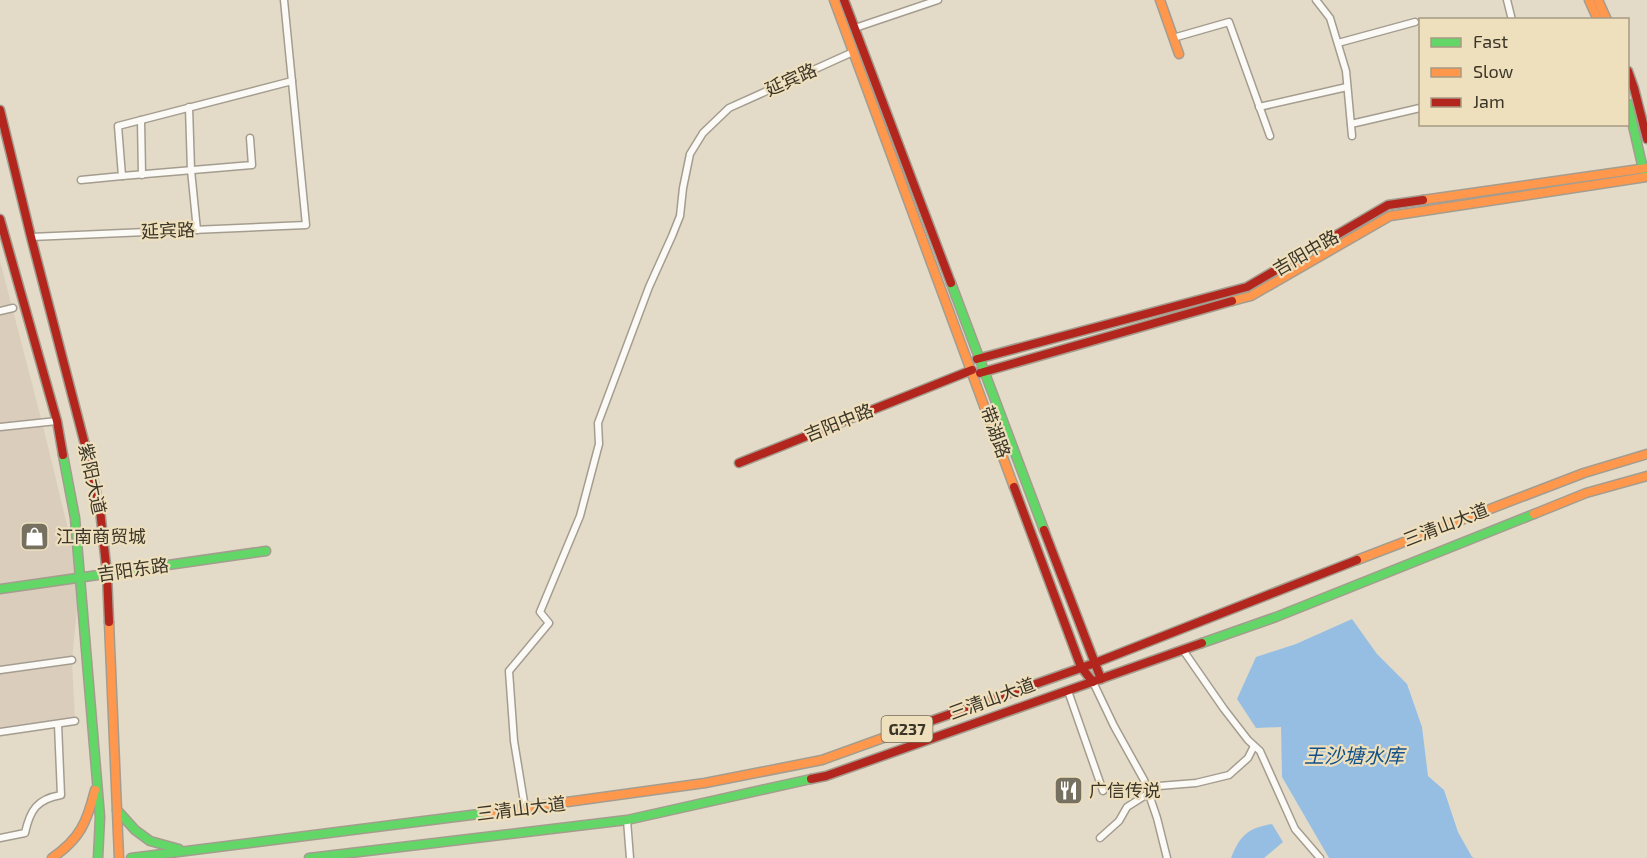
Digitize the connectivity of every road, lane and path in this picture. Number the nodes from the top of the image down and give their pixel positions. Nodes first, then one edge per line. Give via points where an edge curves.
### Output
1 (284, 0) edge
2 (834, 0) edge
3 (844, 0) edge
4 (938, 0) edge
5 (1160, 0) edge
6 (1316, 0) edge
7 (1507, 0) edge
8 (1590, 0) edge
9 (1598, 0) edge
10 (1512, 18) edge
11 (1601, 18) edge
12 (1602, 18) edge
13 (1415, 22) dead end
14 (855, 28) junction
15 (1173, 38) junction
16 (1338, 43) junction
17 (853, 52) junction
18 (1179, 54) dead end
19 (1629, 74) edge
20 (292, 81) junction
21 (1347, 87) junction
22 (189, 107) junction
23 (1259, 107) junction
24 (1419, 108) edge
25 (1629, 108) edge
26 (0, 110) edge
27 (141, 120) junction
28 (1351, 124) junction
29 (1270, 136) dead end
30 (1352, 136) dead end
31 (250, 138) dead end
32 (1647, 139) edge
33 (191, 170) junction
34 (1646, 172) edge
35 (142, 175) junction
36 (122, 176) junction
37 (81, 180) dead end
38 (1, 225) edge
39 (197, 230) junction
40 (31, 237) junction
41 (13, 308) dead end
42 (0, 311) edge
43 (980, 358) junction
44 (972, 369) junction
45 (984, 371) junction
46 (57, 421) junction
47 (0, 427) edge
48 (1647, 454) edge
49 (739, 463) dead end
50 (1647, 476) edge
51 (266, 551) dead end
52 (106, 574) junction
53 (80, 578) junction
54 (0, 589) edge
55 (1183, 650) junction
56 (72, 660) dead end
57 (1095, 663) junction
58 (1081, 667) junction
59 (0, 670) edge
60 (1097, 680) junction
61 (1068, 691) junction
62 (75, 721) dead end
63 (58, 724) junction
64 (0, 732) edge
65 (1254, 746) junction
66 (97, 782) junction
67 (1148, 790) junction
68 (1103, 791) dead end
69 (525, 808) junction
70 (117, 813) junction
71 (99, 817) junction
72 (627, 820) junction
73 (0, 838) edge
74 (1100, 838) dead end
75 (185, 850) junction
76 (52, 858) edge
77 (99, 858) edge
78 (119, 858) edge
79 (130, 858) edge
80 (309, 858) edge
81 (630, 858) edge
82 (1167, 858) edge
83 (1320, 858) edge

1 - 20 street
2 - 17 main road, 带湖路
3 - 14 main road, 带湖路
4 - 14 street
5 - 15 main road
6 - 16 street via 1330,18
7 - 10 street
8 - 11 main road
9 - 12 main road
13 - 16 street
14 - 43 main road, 带湖路
15 - 18 main road
15 - 23 street via 1229,22
16 - 21 street
17 - 44 main road, 带湖路
17 - 69 street, 延宾路 via 729,108 703,133 690,154 680,216 649,286 598,423 598,444 580,516 540,612 549,623 508,671
19 - 32 main road
20 - 22 street
20 - 39 street, 延宾路 via 306,225
21 - 23 street
21 - 28 street
22 - 27 street
22 - 33 street
23 - 29 street
24 - 28 street
25 - 34 main road
26 - 40 main road, 紫阳大道
27 - 35 street
27 - 36 street via 118,126
28 - 30 street
31 - 33 street via 252,165
33 - 35 street
33 - 39 street
34 - 43 main road, 吉阳中路 via 1388,205 1247,287
34 - 45 main road, 吉阳中路 via 1390,216 1251,296
35 - 36 street
36 - 37 street
38 - 46 main road, 紫阳大道
39 - 40 street, 延宾路
40 - 52 main road, 紫阳大道 via 90,464 100,510
41 - 42 street
43 - 44 main road, 吉阳中路
43 - 45 main road, 带湖路
44 - 45 main road, 吉阳中路
44 - 49 main road, 吉阳中路
44 - 58 main road, 带湖路
45 - 57 main road, 带湖路
46 - 47 street
46 - 53 main road, 紫阳大道 via 75,518
48 - 57 main road, 三清山大道 / G237 via 1474,514
50 - 55 main road, 三清山大道 / G237 via 1586,493 1276,617
51 - 52 main road, 吉阳东路
52 - 53 main road, 吉阳东路
52 - 70 main road, 紫阳大道
53 - 54 main road, 吉阳东路
53 - 66 main road, 紫阳大道
55 - 60 main road, 三清山大道 / G237
55 - 65 street
56 - 59 street
57 - 58 main road, 三清山大道 / G237
57 - 60 main road, 带湖路
58 - 60 main road, 带湖路
58 - 69 main road, 三清山大道 / G237 via 822,760 705,783
60 - 61 main road, 三清山大道 / G237
60 - 67 street, 带湖路 via 1114,726
61 - 68 street
61 - 72 main road, 三清山大道 / G237 via 826,776
62 - 63 street
63 - 64 street
63 - 73 street via 61,795 47,797 35,808 25,833
65 - 67 street via 1248,758 1229,775
65 - 83 street via 1260,751 1295,829
66 - 71 main road, 紫阳大道
66 - 76 main road via 84,827 66,849
67 - 74 street
67 - 82 street, 带湖路
69 - 75 main road, 三清山大道 / G237
70 - 71 main road via 108,820
70 - 75 main road via 150,841
70 - 78 main road, 紫阳大道
71 - 77 main road, 紫阳大道
72 - 80 main road, 三清山大道 / G237
72 - 81 street
75 - 79 main road, 三清山大道 / G237

